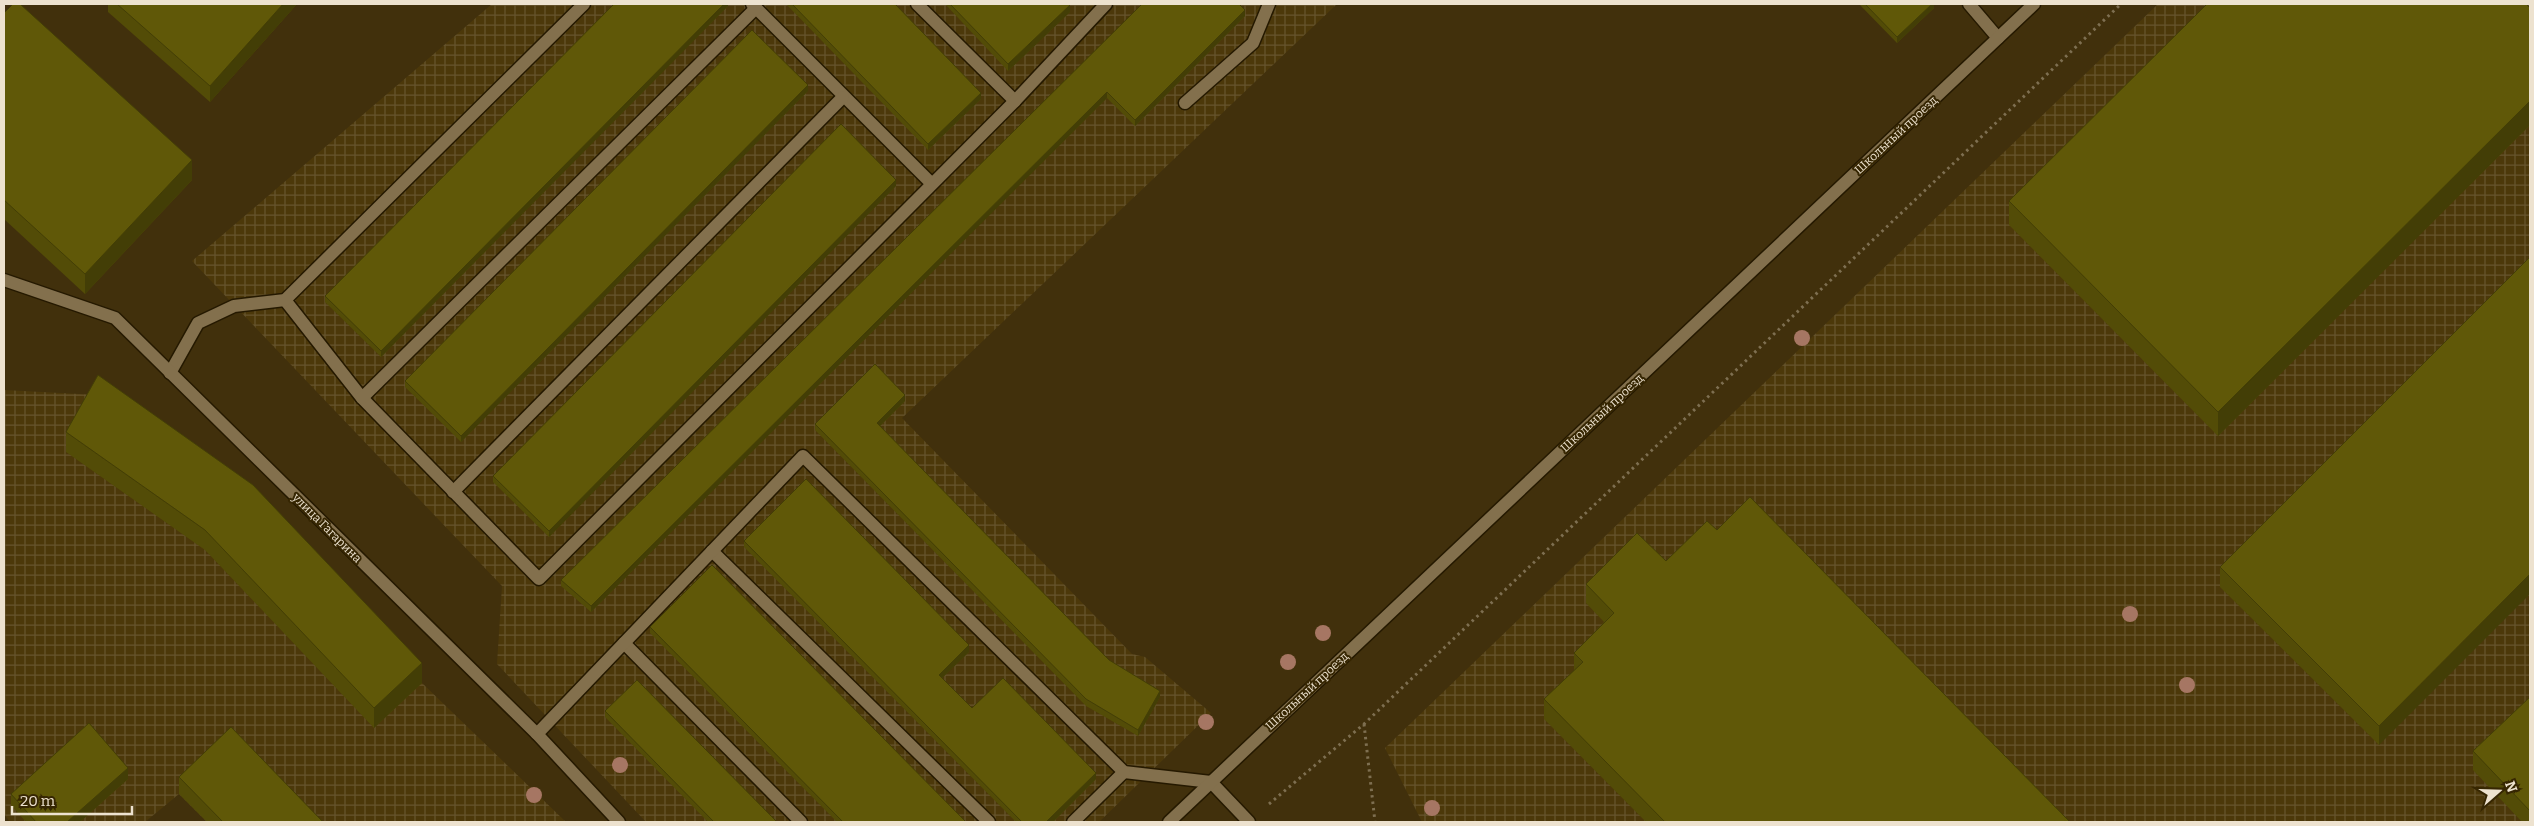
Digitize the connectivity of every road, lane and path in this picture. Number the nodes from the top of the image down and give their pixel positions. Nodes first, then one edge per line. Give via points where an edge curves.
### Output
1 (584, 4) edge
2 (917, 4) edge
3 (1106, 4) edge
4 (1269, 4) edge
5 (1969, 4) edge
6 (2034, 4) edge
7 (2121, 4) edge
8 (754, 6) edge
9 (1998, 38) junction
10 (843, 97) junction
11 (1015, 101) junction
12 (1185, 103) dead end
13 (931, 183) junction
14 (4, 280) edge
15 (285, 300) junction
16 (170, 373) junction
17 (362, 398) junction
18 (453, 492) junction
19 (712, 551) junction
20 (624, 643) junction
21 (1364, 724) junction
22 (537, 734) junction
23 (1124, 772) junction
24 (1211, 782) junction
25 (619, 822) edge
26 (801, 822) edge
27 (989, 822) edge
28 (1073, 822) edge
29 (1169, 822) edge
30 (1248, 822) edge
31 (1375, 822) edge

1 - 15 street
2 - 11 street
3 - 11 street
4 - 12 street via 1253,43
5 - 9 street
6 - 9 street, Школьный проезд
7 - 21 path
8 - 10 street
8 - 17 street
9 - 24 street, Школьный проезд
10 - 13 street
10 - 18 street
11 - 13 street
13 - 18 street via 539,579
14 - 16 street, улица Гагарина via 115,318
15 - 16 street via 234,306 198,324
15 - 17 street
16 - 22 street, улица Гагарина
17 - 18 street
19 - 20 street
19 - 23 street via 803,456
19 - 27 street
20 - 22 street
20 - 26 street
21 - 30 path
21 - 31 path
22 - 25 street, улица Гагарина
23 - 24 street
23 - 28 street
24 - 29 street, Школьный проезд
24 - 30 street

